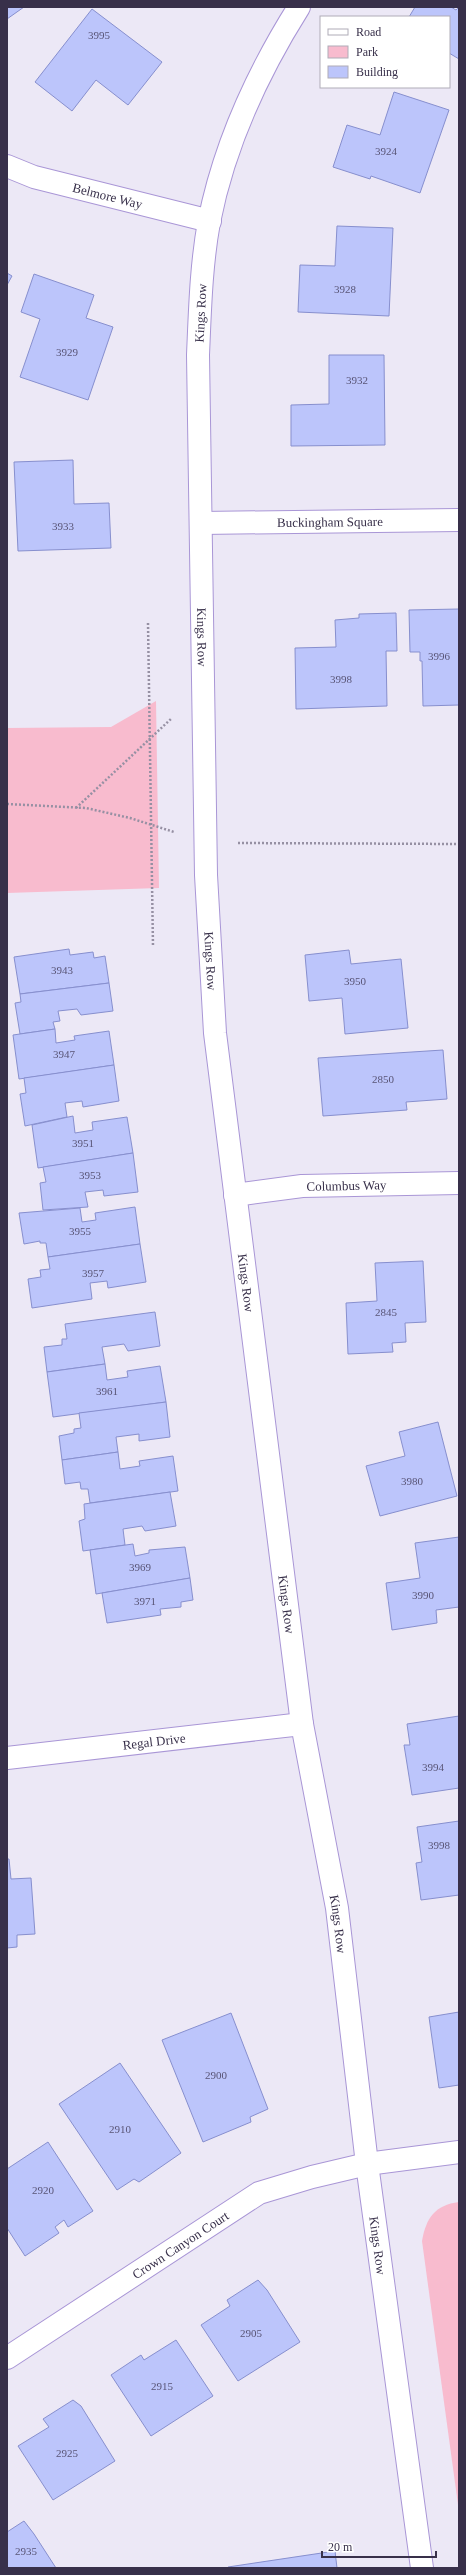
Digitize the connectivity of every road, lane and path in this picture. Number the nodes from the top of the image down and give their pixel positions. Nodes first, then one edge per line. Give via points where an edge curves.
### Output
1 (299, 7) edge
2 (7, 166) edge
3 (210, 221) junction
4 (459, 520) edge
5 (201, 523) junction
6 (148, 623) dead end
7 (203, 689) junction
8 (150, 738) junction
9 (76, 808) dead end
10 (152, 948) dead end
11 (459, 1184) edge
12 (234, 1195) junction
13 (302, 1724) junction
14 (7, 1758) edge
15 (459, 2152) edge
16 (367, 2164) junction
17 (7, 2358) edge
18 (422, 2568) edge

1 - 3 street, Kings Row via 256,85 228,154
2 - 3 street, Belmore Way via 34,178
3 - 5 street, Kings Row via 200,288
4 - 5 street, Buckingham Square
5 - 7 street, Kings Row
6 - 8 path
7 - 8 path
7 - 12 street, Kings Row via 206,875 214,1009
8 - 9 path
8 - 10 path
11 - 12 street, Columbus Way via 302,1186
12 - 13 street, Kings Row
13 - 14 street, Regal Drive
13 - 16 street, Kings Row via 337,1908
15 - 16 street, Crown Canyon Court
16 - 17 street, Crown Canyon Court via 259,2193
16 - 18 street, Kings Row

